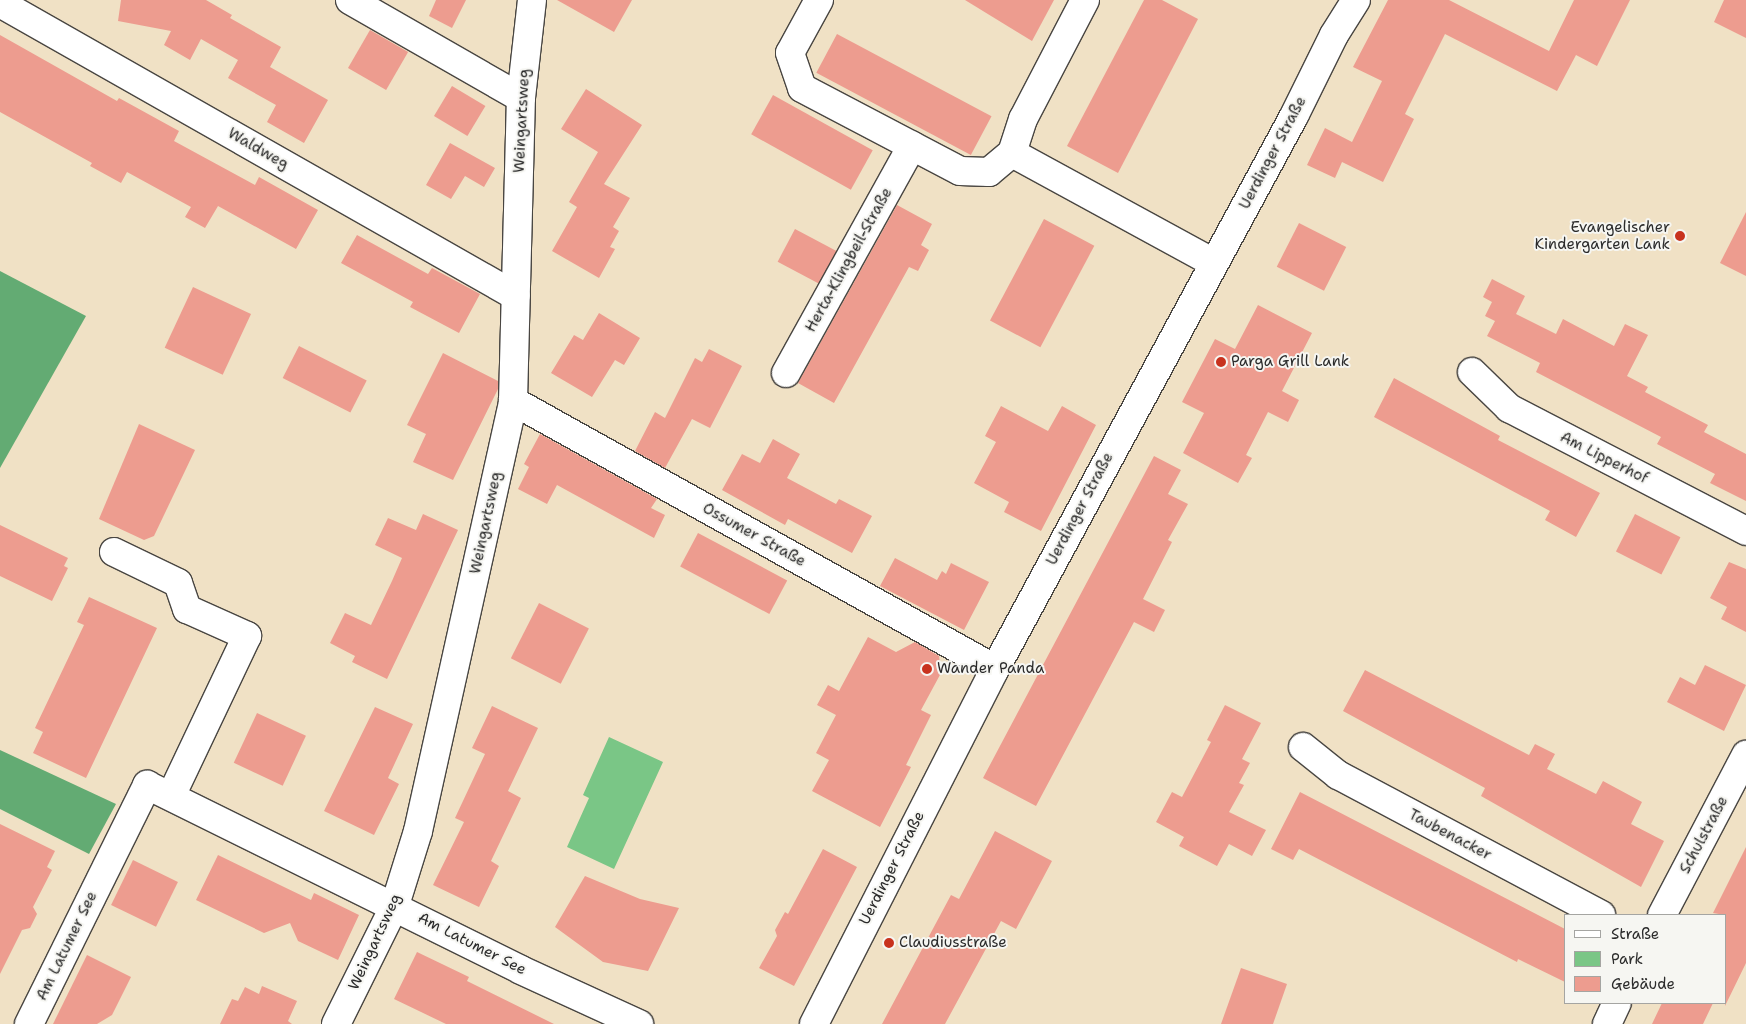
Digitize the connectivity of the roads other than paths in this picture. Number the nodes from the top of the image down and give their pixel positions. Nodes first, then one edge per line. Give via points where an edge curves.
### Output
1 (350, 0) edge
2 (532, 0) edge
3 (819, 0) edge
4 (1085, 0) edge
5 (1356, 0) edge
6 (0, 2) edge
7 (521, 98) junction
8 (912, 146) junction
9 (1012, 153) junction
10 (1214, 263) junction
11 (516, 296) junction
12 (1472, 372) dead end
13 (786, 374) dead end
14 (513, 400) junction
15 (1746, 531) edge
16 (114, 552) dead end
17 (994, 668) junction
18 (1303, 747) dead end
19 (1746, 755) edge
20 (171, 796) junction
21 (396, 905) junction
22 (1599, 914) edge
23 (1663, 914) edge
24 (1617, 1004) edge
25 (30, 1024) edge
26 (336, 1024) edge
27 (639, 1024) edge
28 (814, 1024) edge
29 (1607, 1024) edge

1 - 7 street
2 - 7 street, Weingartsweg
3 - 8 street via 790,53 802,88
4 - 9 street via 1023,119
5 - 10 street, Uerdinger Straße via 1334,35
6 - 11 street, Waldweg
7 - 11 street, Weingartsweg
8 - 9 street via 960,171 989,172
8 - 13 street, Herta-Klingbeil-Straße
9 - 10 street
10 - 17 street, Uerdinger Straße
11 - 14 street, Weingartsweg
12 - 15 street, Am Lipperhof via 1509,408
14 - 17 street, Ossumer Straße
14 - 21 street, Weingartsweg via 418,831
16 - 20 street via 178,583 187,609 247,636
17 - 28 street, Uerdinger Straße
18 - 22 street, Taubenacker via 1338,775
19 - 23 street, Schulstraße
20 - 21 street, Am Latumer See
20 - 25 street, Am Latumer See via 147,785
21 - 26 street, Weingartsweg
21 - 27 street, Am Latumer See via 521,970
24 - 29 street

